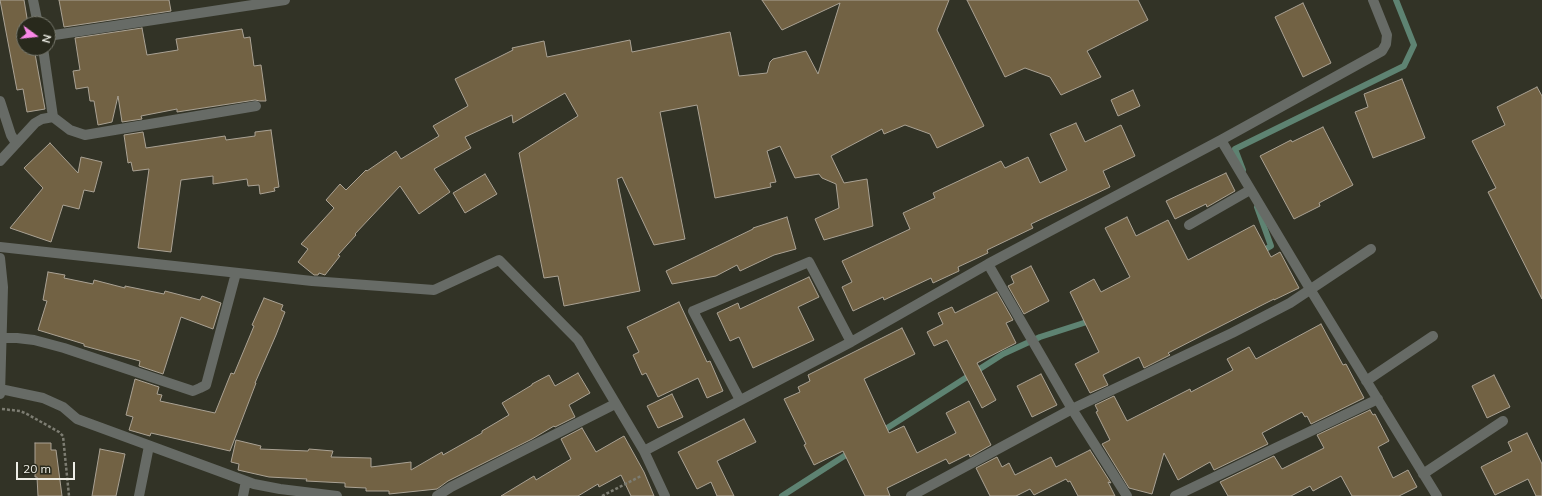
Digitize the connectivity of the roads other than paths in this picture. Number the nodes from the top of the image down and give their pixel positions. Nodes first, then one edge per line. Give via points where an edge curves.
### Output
1 (33, 0) edge
2 (285, 0) edge
3 (1373, 0) edge
4 (36, 16) edge
5 (56, 35) edge
6 (43, 56) edge
7 (0, 101) edge
8 (256, 106) dead end
9 (53, 117) junction
10 (1221, 140) junction
11 (16, 143) junction
12 (0, 160) edge
13 (1250, 190) junction
14 (1189, 225) dead end
15 (0, 247) edge
16 (1371, 248) dead end
17 (0, 258) edge
18 (988, 264) junction
19 (236, 273) junction
20 (1310, 289) junction
21 (1433, 336) dead end
22 (2, 338) junction
23 (851, 342) junction
24 (1366, 380) junction
25 (0, 389) edge
26 (0, 394) edge
27 (1378, 399) junction
28 (740, 400) junction
29 (615, 404) junction
30 (1072, 409) junction
31 (1504, 420) dead end
32 (149, 446) junction
33 (644, 451) junction
34 (1423, 474) junction
35 (246, 481) junction
36 (1433, 495) edge
37 (139, 496) edge
38 (243, 496) edge
39 (337, 496) edge
40 (437, 496) edge
41 (665, 496) edge
42 (911, 496) edge
43 (1127, 496) edge
44 (1175, 496) edge

1 - 4 street
2 - 5 street
3 - 10 street via 1387,35 1382,51
6 - 9 street
7 - 11 street
8 - 9 street via 86,135 70,130
9 - 11 street via 35,123
10 - 13 street
10 - 18 street
11 - 12 street
13 - 14 street
13 - 20 street
15 - 19 street
16 - 20 street
17 - 22 street via 3,287
18 - 23 street
18 - 30 street
19 - 22 street via 206,385 193,391 64,348 34,340
19 - 29 street via 434,290 499,260 578,340
20 - 24 street
20 - 30 street via 1290,303 1232,333
21 - 24 street
22 - 25 street
23 - 28 street
23 - 28 street via 808,262 693,311
24 - 27 street
25 - 26 street
25 - 32 street via 49,400 63,407 77,419
27 - 34 street
27 - 44 street
28 - 33 street
29 - 33 street
29 - 40 street
30 - 42 street
30 - 43 street
31 - 34 street
32 - 35 street
32 - 37 street
33 - 41 street
34 - 36 street
35 - 38 street
35 - 39 street via 280,489

